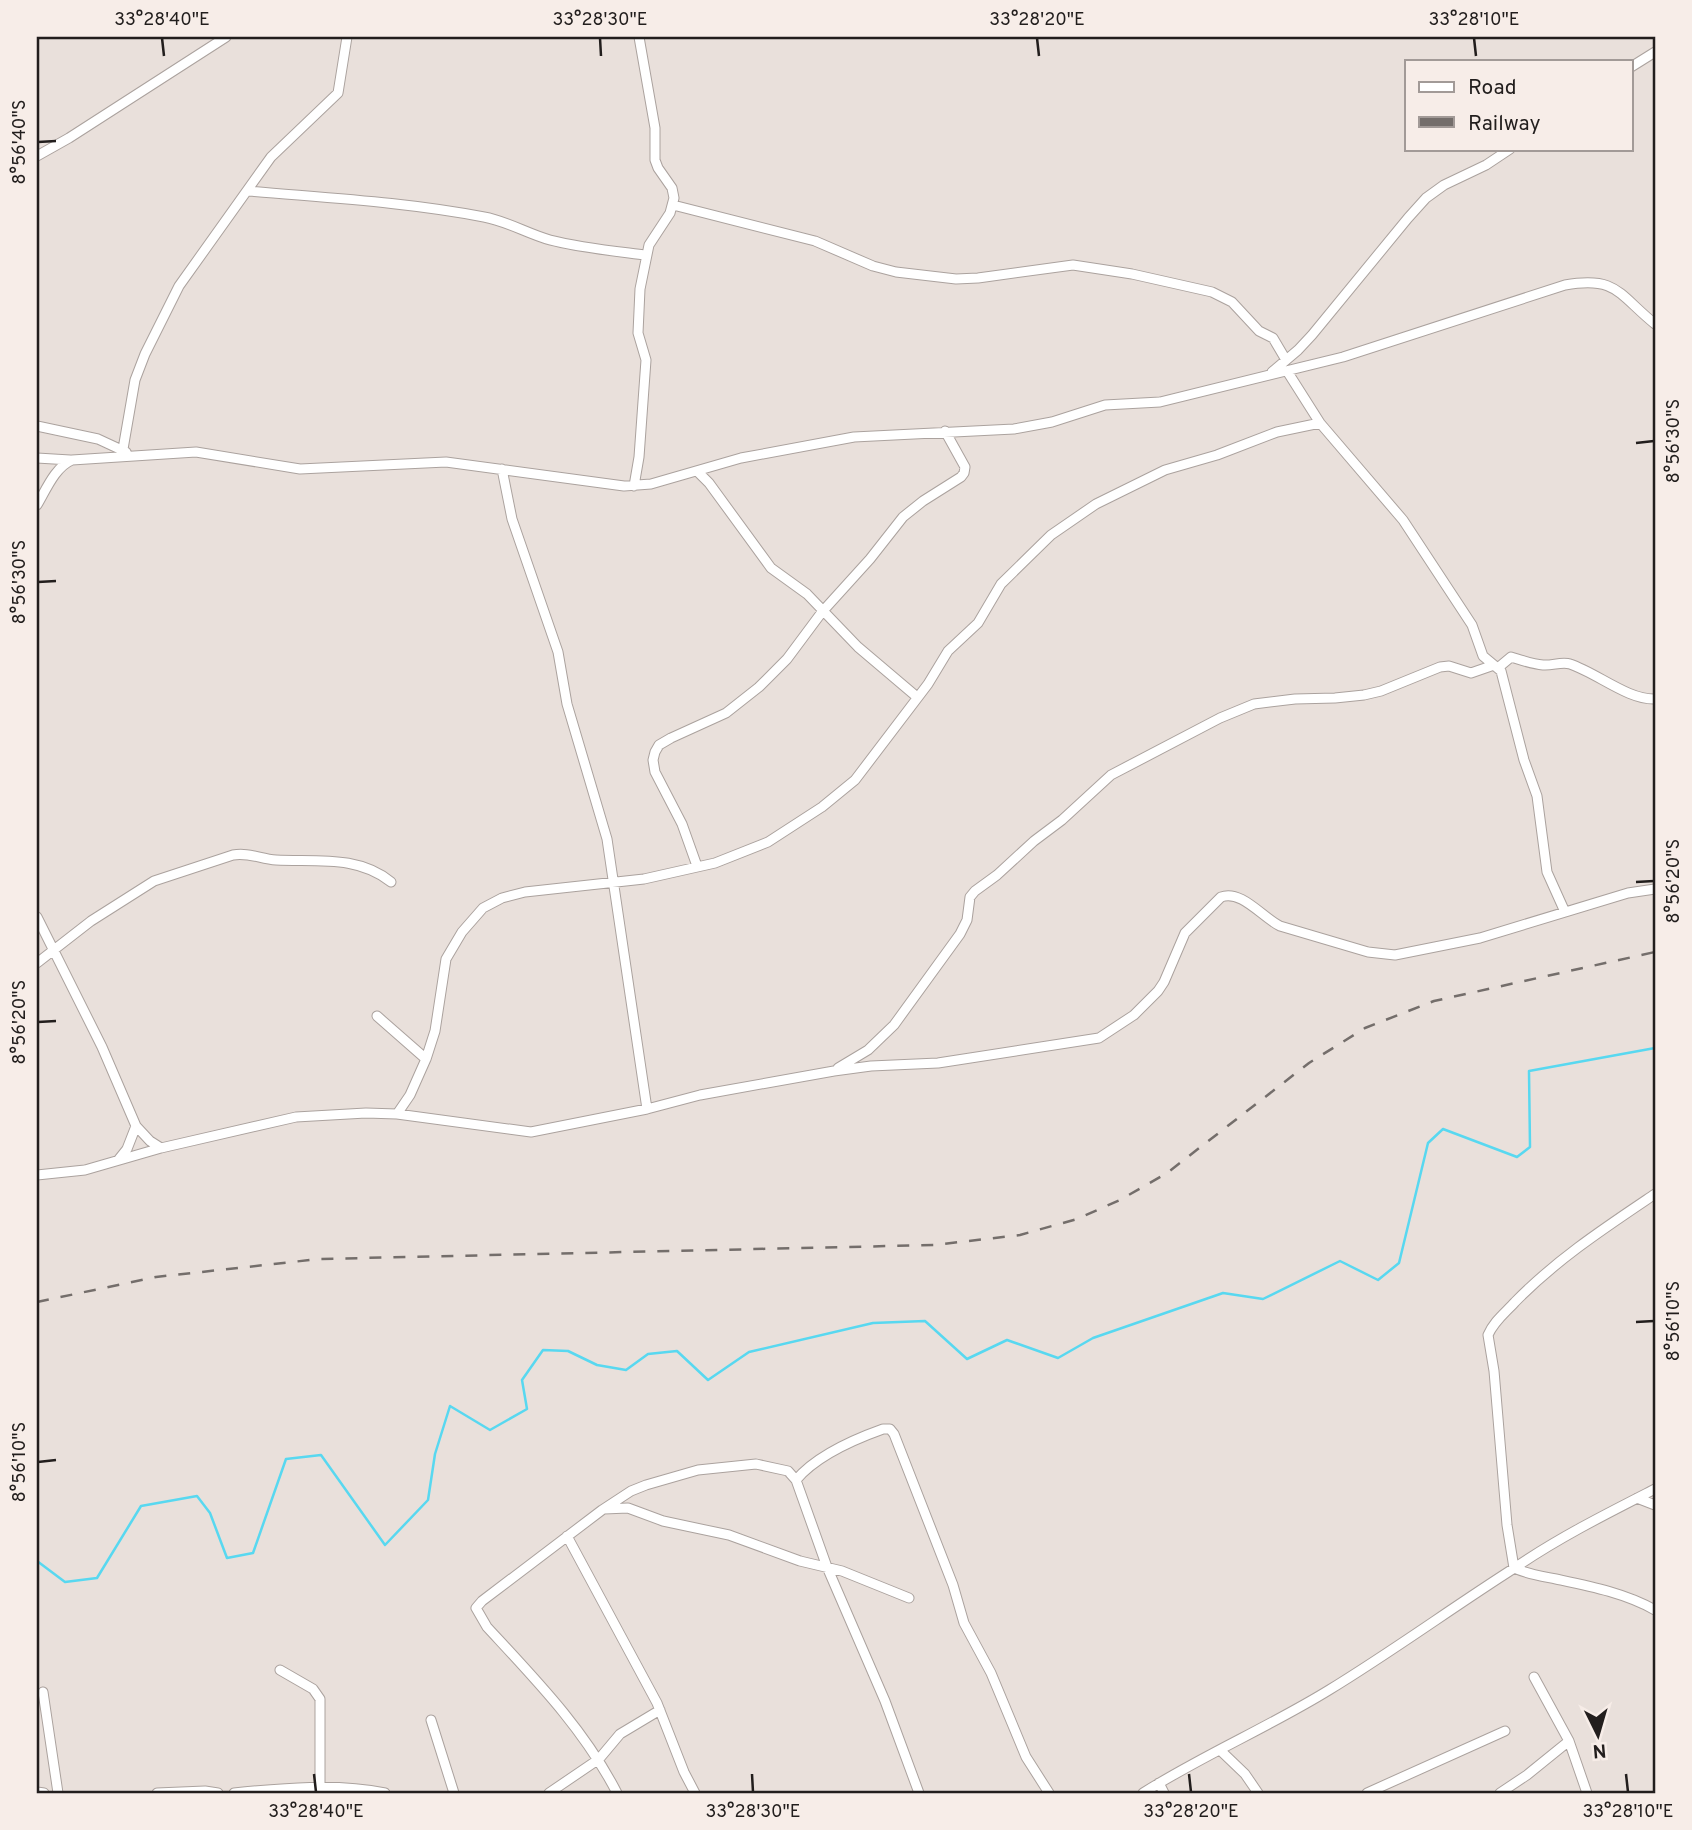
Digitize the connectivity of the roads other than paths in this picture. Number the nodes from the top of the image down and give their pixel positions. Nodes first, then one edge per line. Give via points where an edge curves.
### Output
1 (226, 37) edge
2 (347, 37) edge
3 (639, 37) edge
4 (1655, 52) edge
5 (1632, 66) edge
6 (1508, 150) edge
7 (37, 156) edge
8 (249, 191) junction
9 (673, 205) junction
10 (646, 255) junction
11 (1655, 324) edge
12 (1286, 360) junction
13 (1287, 371) junction
14 (1269, 375) junction
15 (1320, 423) junction
16 (37, 426) edge
17 (945, 431) junction
18 (127, 452) junction
19 (37, 458) edge
20 (72, 460) junction
21 (502, 469) junction
22 (697, 471) junction
23 (634, 486) junction
24 (37, 505) edge
25 (822, 612) junction
26 (1496, 666) junction
27 (917, 697) junction
28 (1655, 699) edge
29 (697, 866) junction
30 (613, 881) junction
31 (391, 882) dead end
32 (1655, 889) edge
33 (1564, 912) junction
34 (37, 917) edge
35 (52, 949) junction
36 (37, 963) edge
37 (377, 1016) dead end
38 (426, 1059) junction
39 (834, 1071) junction
40 (647, 1110) junction
41 (397, 1114) junction
42 (136, 1126) junction
43 (161, 1148) junction
44 (118, 1160) junction
45 (37, 1175) edge
46 (1655, 1194) edge
47 (796, 1480) junction
48 (1655, 1489) edge
49 (1637, 1498) junction
50 (1655, 1505) edge
51 (602, 1510) junction
52 (567, 1536) junction
53 (827, 1567) junction
54 (1514, 1568) junction
55 (909, 1598) dead end
56 (1655, 1610) edge
57 (280, 1670) dead end
58 (1534, 1677) dead end
59 (43, 1692) dead end
60 (660, 1710) junction
61 (431, 1720) dead end
62 (1505, 1731) dead end
63 (1569, 1741) junction
64 (1221, 1751) junction
65 (599, 1759) junction
66 (1159, 1783) junction
67 (37, 1791) edge
68 (320, 1791) edge
69 (44, 1793) edge
70 (58, 1793) edge
71 (157, 1793) edge
72 (218, 1793) edge
73 (234, 1793) edge
74 (385, 1793) edge
75 (454, 1793) edge
76 (548, 1793) edge
77 (617, 1793) edge
78 (695, 1793) edge
79 (919, 1793) edge
80 (1049, 1793) edge
81 (1143, 1793) edge
82 (1164, 1793) edge
83 (1258, 1793) edge
84 (1367, 1793) edge
85 (1500, 1793) edge
86 (1587, 1793) edge

1 - 7 street
2 - 8 street via 338,93 271,158
3 - 9 street via 655,128 655,160 672,188
4 - 5 street
6 - 12 street via 1426,198
8 - 10 street via 435,208 490,218 547,239
8 - 18 street via 179,286 145,354 135,380
9 - 10 street
9 - 12 street via 804,238 896,272 956,279 1073,265 1212,292 1232,302 1259,331 1273,338
10 - 23 street via 638,326 646,360
11 - 13 street via 1611,286 1580,282 1343,358
12 - 14 street
13 - 14 street
13 - 15 street
14 - 17 street via 1160,402 1105,405 1032,426
15 - 26 street via 1403,520 1472,625 1483,656
15 - 27 street via 1278,432 1165,470 1074,518 1010,573 978,623 948,651
16 - 18 street via 98,439
17 - 22 street via 854,437
17 - 25 street via 964,473 903,517
18 - 20 street
18 - 21 street via 196,452 300,469 424,461
19 - 20 street
20 - 24 street via 56,474
21 - 23 street
21 - 30 street via 512,519 558,652 567,704 607,839
22 - 23 street
22 - 25 street via 771,568 807,594
25 - 27 street
25 - 29 street via 759,687 726,713 671,738 655,752 655,772
26 - 28 street via 1511,657 1540,665 1566,663 1631,694
26 - 33 street via 1537,796 1547,872
26 - 39 street via 1471,673 1440,667 1364,695 1254,704 1111,775 975,891 960,934 894,1025 868,1050
27 - 29 street via 855,780 840,793 768,842
29 - 30 street
30 - 38 street via 525,892 483,908 446,959
30 - 40 street
31 - 35 street via 358,864 239,854 154,881
32 - 33 street
33 - 39 street via 1480,937 1406,954 1379,955 1280,926 1240,898 1227,895 1185,933 1158,991 1134,1015 1099,1038 938,1063
34 - 35 street
35 - 36 street
35 - 42 street
37 - 38 street
38 - 41 street
39 - 40 street via 700,1095
40 - 41 street via 531,1132
41 - 43 street via 296,1117
42 - 43 street
42 - 44 street
43 - 44 street
44 - 45 street via 70,1173
46 - 54 street via 1550,1268 1497,1319 1488,1335
47 - 51 street via 788,1471 770,1465 715,1467 646,1485
47 - 53 street
47 - 80 street via 844,1445 890,1429 964,1623 991,1673 1026,1757
48 - 49 street
49 - 50 street
49 - 54 street
51 - 52 street
51 - 53 street via 628,1508
52 - 60 street
52 - 65 street via 476,1608 487,1628 560,1707
53 - 55 street
53 - 79 street
54 - 56 street via 1613,1593
54 - 64 street via 1384,1656
57 - 68 street via 313,1689 320,1699
58 - 63 street
59 - 70 street
60 - 65 street via 620,1734
60 - 78 street
61 - 75 street
62 - 84 street
63 - 85 street
63 - 86 street
64 - 66 street
64 - 83 street
65 - 76 street
65 - 77 street
66 - 81 street
66 - 82 street
67 - 69 street
68 - 73 street
68 - 74 street
71 - 72 street

